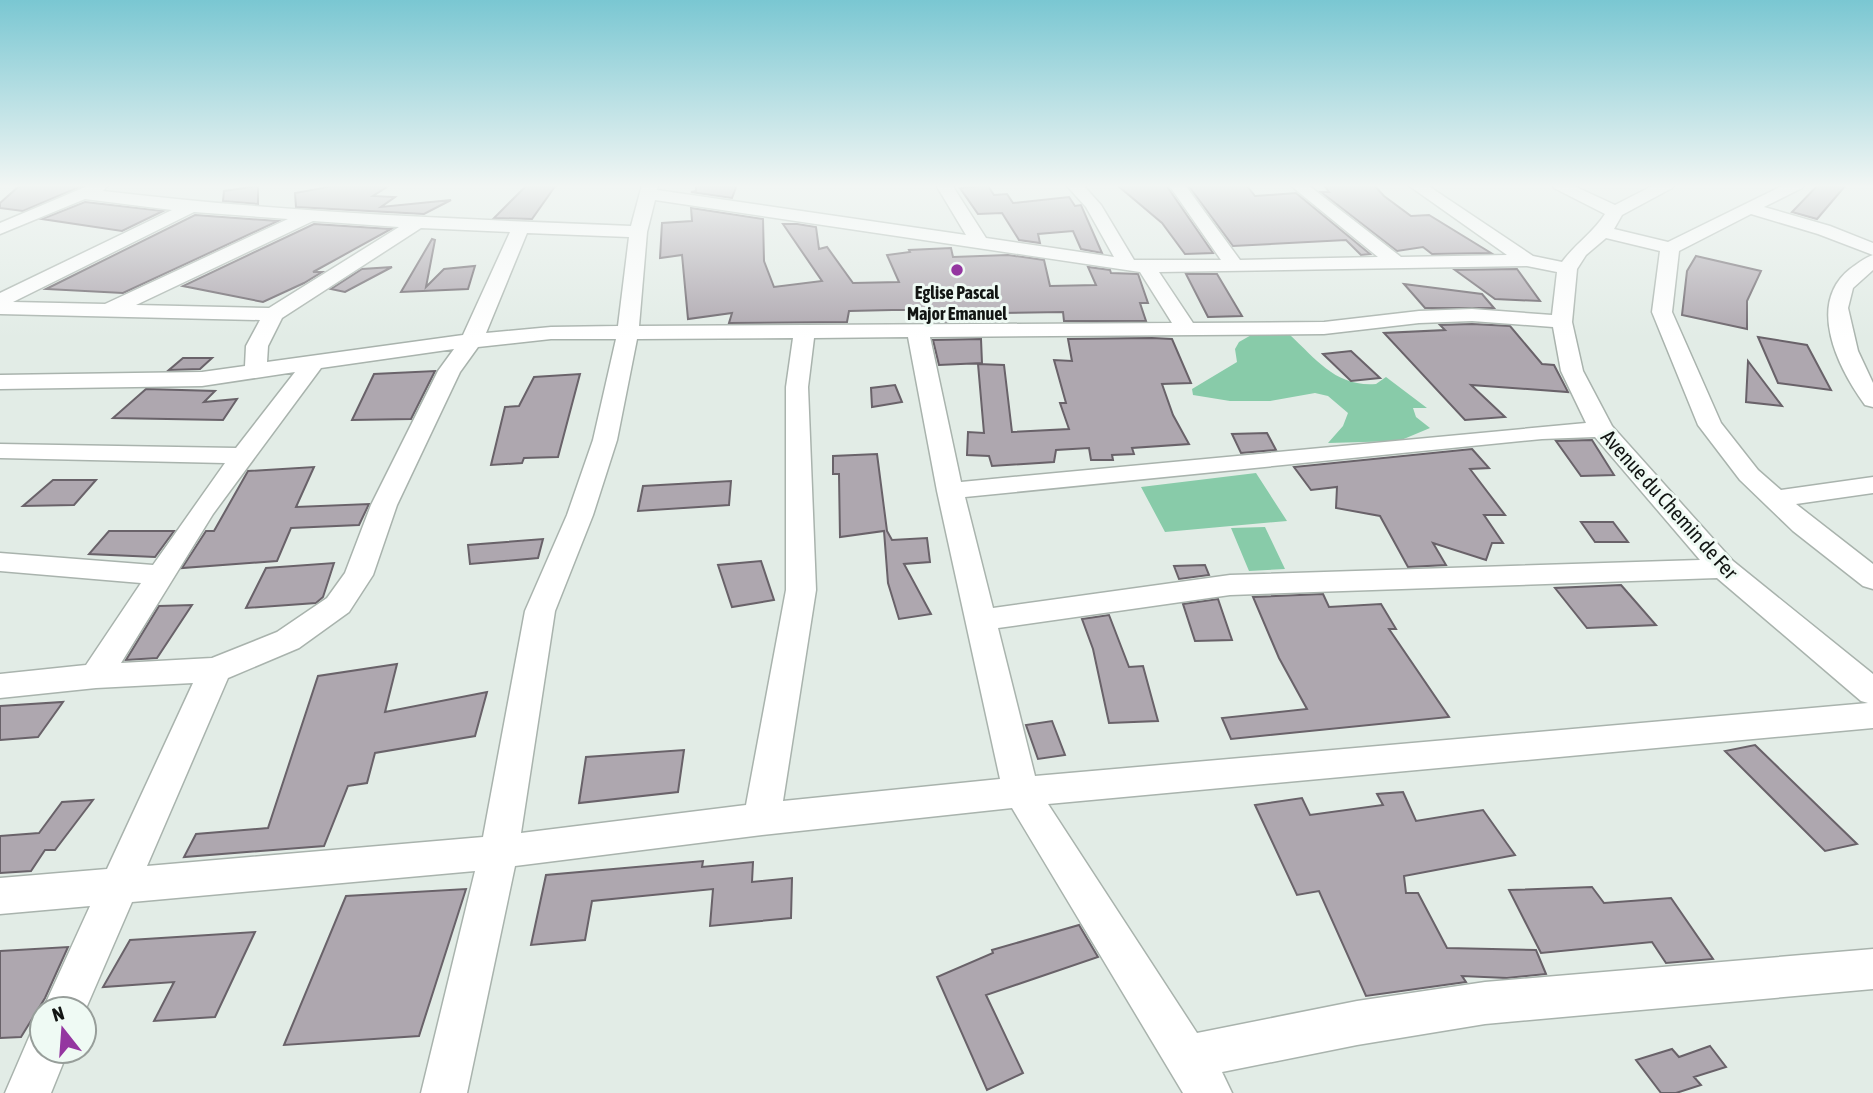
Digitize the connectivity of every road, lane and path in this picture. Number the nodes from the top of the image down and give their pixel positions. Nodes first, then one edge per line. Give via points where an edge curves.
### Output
1 (132, 236) edge
2 (266, 236) edge
3 (396, 236) edge
4 (517, 236) edge
5 (638, 236) edge
6 (942, 236) edge
7 (975, 236) edge
8 (1115, 236) edge
9 (1214, 236) edge
10 (1363, 236) edge
11 (1491, 236) edge
12 (1595, 236) edge
13 (1642, 236) edge
14 (1693, 236) edge
15 (1841, 236) edge
16 (979, 242) junction
17 (1670, 248) junction
18 (1873, 249) edge
19 (1527, 260) junction
20 (1873, 261) edge
21 (1396, 262) junction
22 (1137, 266) junction
23 (1235, 266) junction
24 (1567, 269) junction
25 (0, 301) edge
26 (0, 308) edge
27 (106, 311) junction
28 (273, 314) junction
29 (1562, 322) junction
30 (1187, 330) junction
31 (628, 331) junction
32 (804, 332) junction
33 (918, 332) junction
34 (472, 340) junction
35 (1862, 361) edge
36 (313, 363) junction
37 (256, 371) junction
38 (0, 382) edge
39 (1873, 400) edge
40 (1601, 429) junction
41 (0, 451) edge
42 (242, 456) junction
43 (1873, 485) edge
44 (950, 491) junction
45 (1775, 499) junction
46 (0, 562) edge
47 (1723, 568) junction
48 (160, 575) junction
49 (1873, 579) edge
50 (980, 620) junction
51 (215, 670) junction
52 (96, 676) junction
53 (0, 686) edge
54 (1873, 692) edge
55 (1873, 715) edge
56 (1021, 792) junction
57 (762, 819) junction
58 (499, 852) junction
59 (118, 884) junction
60 (0, 896) edge
61 (1872, 970) edge
62 (70, 995) edge
63 (1188, 1057) junction
64 (40, 1065) edge
65 (28, 1093) edge
66 (444, 1093) edge
67 (1209, 1093) edge

1 - 25 street
2 - 27 street
3 - 28 street
4 - 34 street
5 - 31 street
6 - 16 street
7 - 16 street
8 - 22 street
9 - 23 street
10 - 21 street
11 - 19 street
12 - 24 street
13 - 17 street
14 - 17 street
15 - 18 street
16 - 22 street
17 - 45 street via 1662,312 1671,335 1710,425 1749,475
19 - 21 street
19 - 24 street
20 - 35 street via 1846,283 1839,297 1843,339
21 - 23 street
22 - 23 street
22 - 30 street
24 - 29 street, Avenue du Chemin de Fer
26 - 27 street
27 - 28 street
28 - 37 street via 257,346
29 - 30 street via 1472,315 1324,328
29 - 40 street, Avenue du Chemin de Fer via 1572,371
30 - 33 street
31 - 32 street
31 - 34 street
31 - 58 street via 605,440 540,611
32 - 33 street
32 - 57 street via 797,400 801,590
33 - 44 street
34 - 36 street
34 - 51 street via 449,371 419,428 359,575 338,605 288,640
35 - 39 street via 1862,387
36 - 37 street
36 - 42 street
37 - 38 street via 190,379
40 - 44 street
40 - 47 street, Avenue du Chemin de Fer
41 - 42 street
42 - 48 street
43 - 45 street
44 - 50 street
45 - 49 street
46 - 48 street
47 - 50 street via 1230,585
47 - 54 street, Avenue du Chemin de Fer
48 - 52 street
50 - 56 street
51 - 52 street
51 - 59 street
52 - 53 street
55 - 56 street
56 - 57 street
56 - 63 street
57 - 58 street
58 - 59 street
58 - 66 street
59 - 60 street
59 - 62 street
61 - 63 street via 1485,1003
63 - 67 street
64 - 65 street

